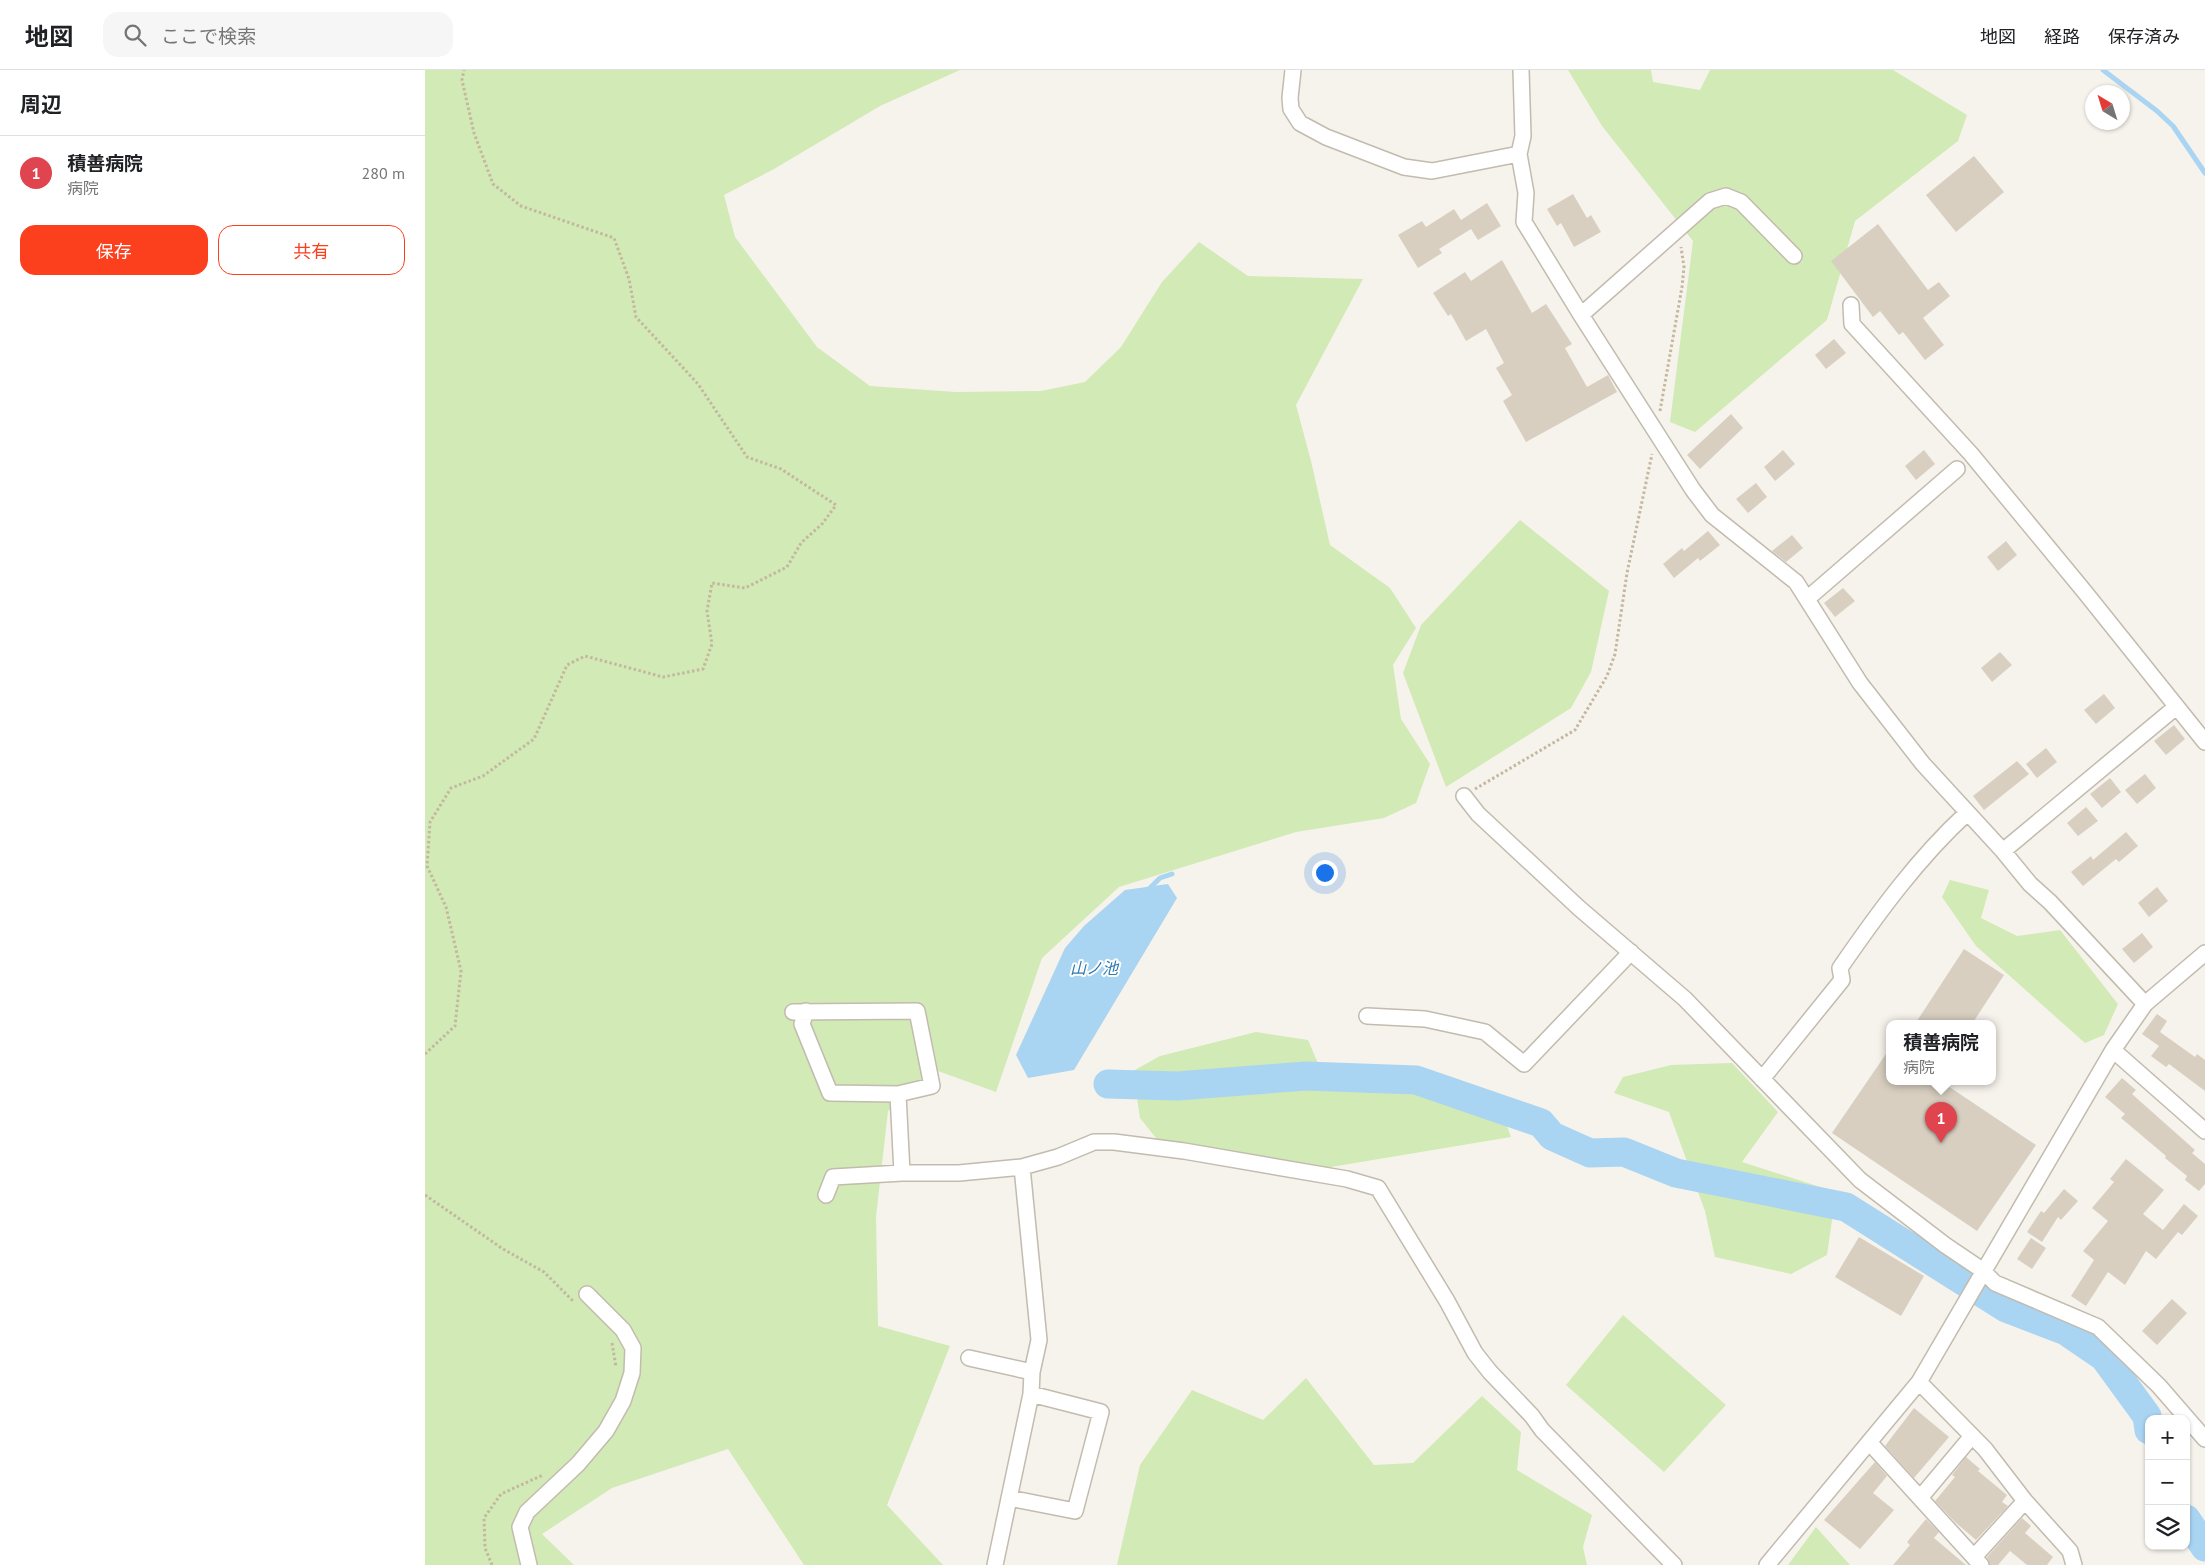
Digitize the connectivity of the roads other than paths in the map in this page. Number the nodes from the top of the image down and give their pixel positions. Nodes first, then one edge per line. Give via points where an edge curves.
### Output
1 (1293, 70) edge
2 (1521, 70) edge
3 (1519, 154) junction
4 (1794, 256) dead end
5 (1851, 305) dead end
6 (1581, 315) junction
7 (1957, 469) dead end
8 (1807, 599) junction
9 (2176, 707) junction
10 (2205, 742) edge
11 (1464, 796) road end
12 (1967, 812) junction
13 (2003, 851) junction
14 (1631, 952) junction
15 (2205, 953) edge
16 (2145, 1004) junction
17 (1367, 1016) dead end
18 (2113, 1050) junction
19 (1762, 1079) junction
20 (898, 1094) junction
21 (2205, 1131) edge
22 (1022, 1166) junction
23 (902, 1173) junction
24 (827, 1194) dead end
25 (1981, 1275) junction
26 (587, 1294) dead end
27 (969, 1358) dead end
28 (1032, 1372) junction
29 (1919, 1382) junction
30 (1031, 1394) junction
31 (1972, 1436) junction
32 (2205, 1439) edge
33 (1869, 1442) junction
34 (1009, 1498) junction
35 (1920, 1498) junction
36 (2025, 1501) junction
37 (1978, 1561) edge
38 (529, 1565) edge
39 (995, 1565) edge
40 (1674, 1565) edge
41 (1767, 1565) edge
42 (2074, 1565) edge

1 - 3 street via 1289,98 1291,109 1300,123 1326,137 1404,167 1432,171
2 - 3 street via 1523,136
3 - 6 street via 1526,194 1524,222
4 - 6 street via 1741,202 1726,196 1710,202
5 - 9 street via 1852,324 1971,454
6 - 8 street via 1712,515 1796,582
7 - 8 street
8 - 12 street via 1860,683 1923,764
9 - 10 street
9 - 13 street
11 - 14 street via 1478,814
12 - 13 street
12 - 19 street via 1909,875 1869,926 1840,968 1842,980
13 - 16 street via 2030,884
14 - 17 street via 1524,1064 1485,1032 1425,1019
14 - 19 street via 1685,999
15 - 16 street
16 - 18 street
18 - 21 street
18 - 25 street
19 - 25 street via 1861,1180
20 - 20 street via 830,1093 799,1012 917,1011 932,1086
20 - 23 street
22 - 23 street via 959,1173
22 - 28 street via 1039,1340
22 - 40 street via 1058,1158 1094,1142 1114,1142 1337,1177 1378,1188 1438,1285 1475,1353 1542,1430
23 - 24 street via 833,1177
25 - 29 street
25 - 32 street via 2098,1327 2159,1386
26 - 38 street via 623,1330 633,1348 632,1373 623,1401 606,1431 579,1464 527,1512 520,1527
27 - 28 street
28 - 30 street
29 - 31 street
29 - 33 street
30 - 34 street
30 - 34 street via 1101,1412 1075,1511
31 - 35 street
31 - 36 street
33 - 35 street
33 - 41 street
34 - 39 street
35 - 37 street
36 - 37 street
36 - 42 street via 2069,1550

